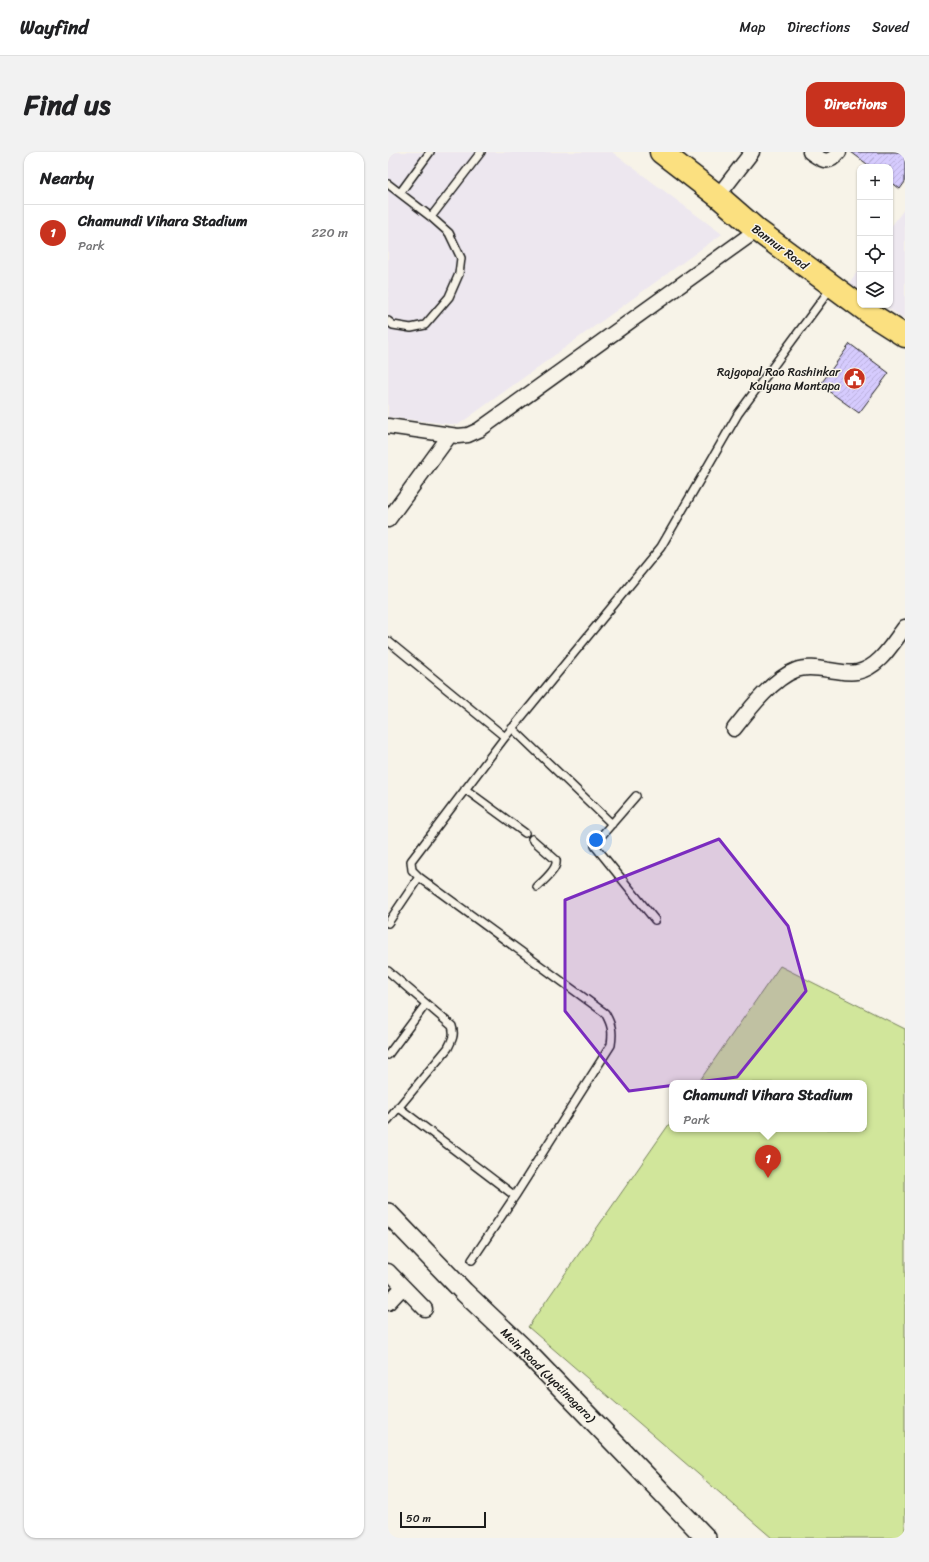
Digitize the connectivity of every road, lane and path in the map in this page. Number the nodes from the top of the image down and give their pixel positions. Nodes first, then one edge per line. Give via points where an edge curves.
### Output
1 (430, 152) edge
2 (481, 152) edge
3 (661, 152) edge
4 (752, 152) edge
5 (810, 152) edge
6 (839, 152) edge
7 (388, 184) edge
8 (400, 193) junction
9 (718, 196) junction
10 (431, 217) junction
11 (757, 230) junction
12 (833, 286) junction
13 (388, 321) edge
14 (905, 336) edge
15 (388, 426) edge
16 (450, 435) junction
17 (388, 520) edge
18 (905, 628) edge
19 (388, 641) edge
20 (512, 728) junction
21 (734, 729) dead end
22 (505, 737) junction
23 (465, 789) junction
24 (636, 796) dead end
25 (612, 824) junction
26 (525, 834) dead end
27 (532, 839) dead end
28 (419, 877) junction
29 (538, 887) dead end
30 (655, 920) dead end
31 (388, 923) edge
32 (388, 971) edge
33 (426, 1004) junction
34 (388, 1055) edge
35 (398, 1107) junction
36 (388, 1120) edge
37 (515, 1196) junction
38 (388, 1213) edge
39 (472, 1260) dead end
40 (388, 1271) edge
41 (403, 1286) junction
42 (388, 1304) edge
43 (425, 1309) dead end
44 (706, 1538) edge

1 - 8 lane
2 - 10 lane
3 - 9 main road, Bannur Road
4 - 9 street
5 - 6 street via 826,161 834,158
7 - 8 lane
8 - 10 lane
9 - 11 main road, Bannur Road
10 - 13 lane via 450,233 462,258 459,274 449,297 425,325 411,328 393,325
11 - 12 main road, Bannur Road
11 - 16 street via 479,430 468,435
12 - 14 main road, Bannur Road
12 - 20 lane via 738,414 661,547
15 - 16 street
16 - 17 street
18 - 21 street via 879,661 870,668 856,673 812,668 797,670 785,676 756,702
19 - 22 lane
20 - 22 lane
20 - 25 lane
22 - 23 lane
23 - 26 lane
23 - 28 lane via 411,861 412,870
24 - 25 lane
25 - 30 lane via 596,842 595,849
27 - 29 lane via 557,863
28 - 31 lane
28 - 37 lane via 605,1013 611,1024 611,1046
32 - 33 lane
33 - 34 lane
33 - 35 lane via 452,1026 453,1039
35 - 36 lane
35 - 37 lane
37 - 39 lane
38 - 44 street, Main Road (Jyotinagara) via 464,1292 522,1347
40 - 41 street
41 - 42 street
41 - 43 street

